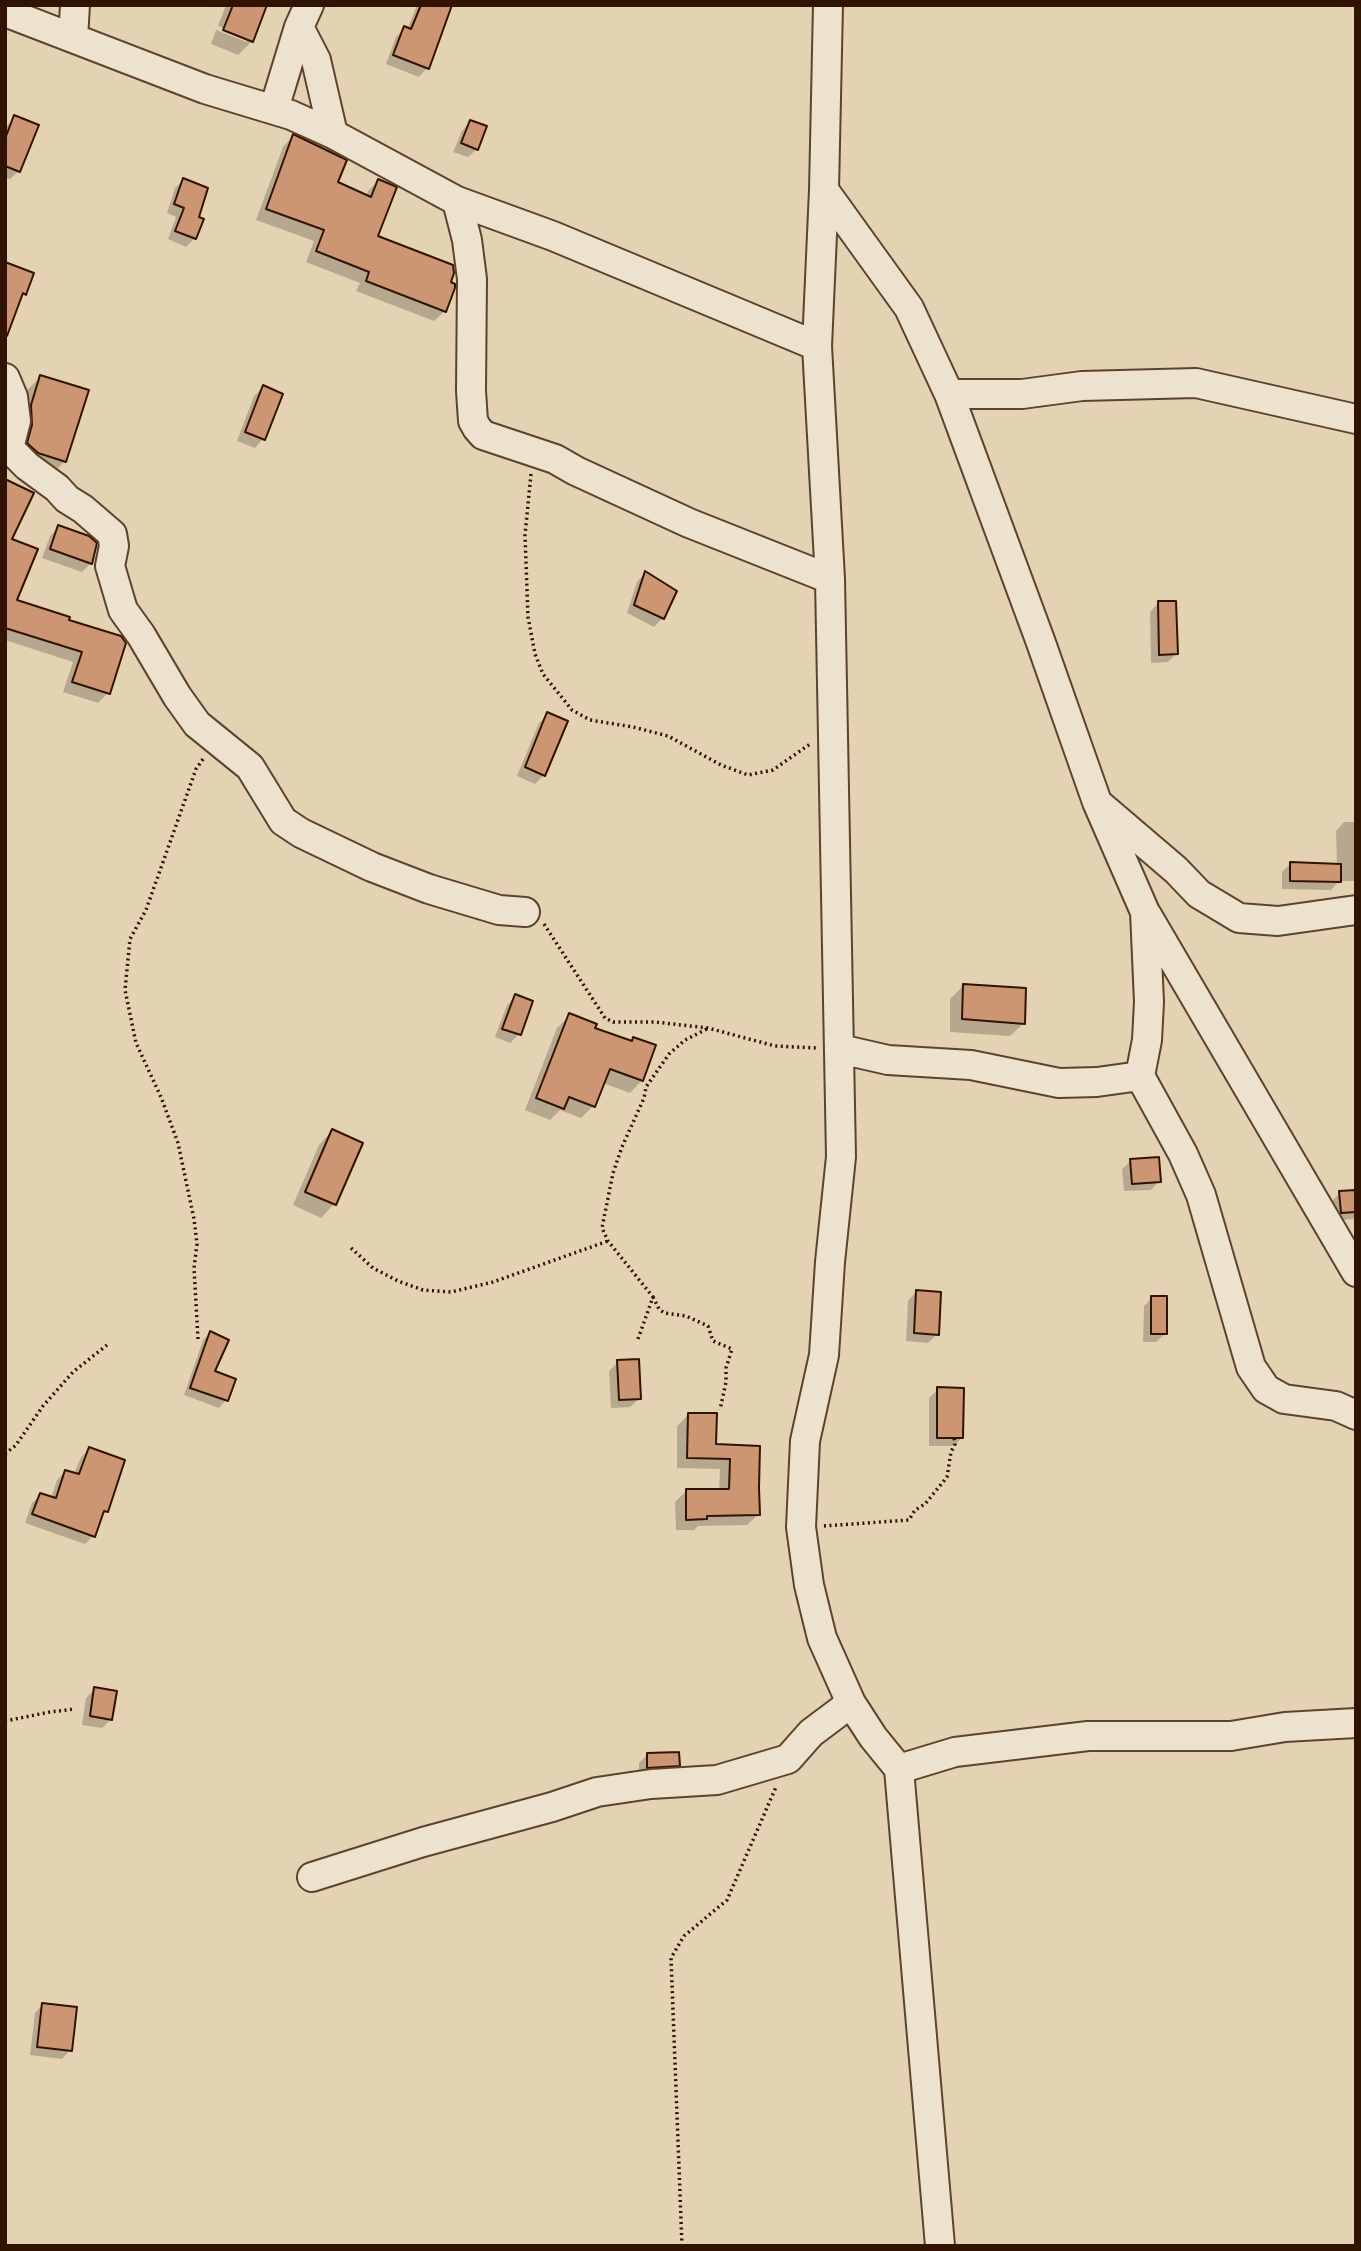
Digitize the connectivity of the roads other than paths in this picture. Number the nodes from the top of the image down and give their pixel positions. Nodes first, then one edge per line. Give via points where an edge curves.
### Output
1 (75, 5) edge
2 (828, 5) edge
3 (5, 12) edge
4 (304, 16) edge
5 (74, 38) junction
6 (274, 109) junction
7 (333, 134) junction
8 (824, 190) junction
9 (457, 201) junction
10 (817, 346) junction
11 (5, 377) edge
12 (948, 394) junction
13 (1356, 419) edge
14 (830, 579) junction
15 (1097, 802) junction
16 (1356, 910) edge
17 (525, 912) road end
18 (1145, 912) junction
19 (840, 1049) junction
20 (1140, 1076) junction
21 (1356, 1272) edge
22 (1356, 1415) edge
23 (851, 1703) junction
24 (1356, 1723) edge
25 (899, 1769) junction
26 (312, 1877) dead end
27 (940, 2246) edge

1 - 5 street
2 - 8 street
3 - 5 street
4 - 6 street
4 - 7 street
5 - 6 street via 205,89
6 - 7 street
7 - 9 street
8 - 10 street
8 - 12 street via 909,308
9 - 10 street
9 - 14 street via 472,279 473,421 483,435 555,459 700,528
10 - 14 street
11 - 17 street via 16,421 9,447 113,534 110,566 123,610 197,724 250,767 283,821 372,867 429,889 499,910
12 - 13 street via 1196,383
12 - 15 street
14 - 19 street
15 - 16 street via 1199,894 1238,918 1278,921
15 - 18 street
18 - 20 street via 1149,1002
18 - 21 street
19 - 20 street via 888,1060 971,1065 1059,1083
19 - 23 street via 841,1157 824,1355 805,1441 801,1527 822,1637
20 - 22 street via 1201,1195 1251,1367 1266,1389 1284,1399 1336,1406
23 - 25 street
23 - 26 street via 811,1733 788,1759 717,1780 597,1792
24 - 25 street via 1231,1736 1088,1736 955,1752
25 - 27 street

